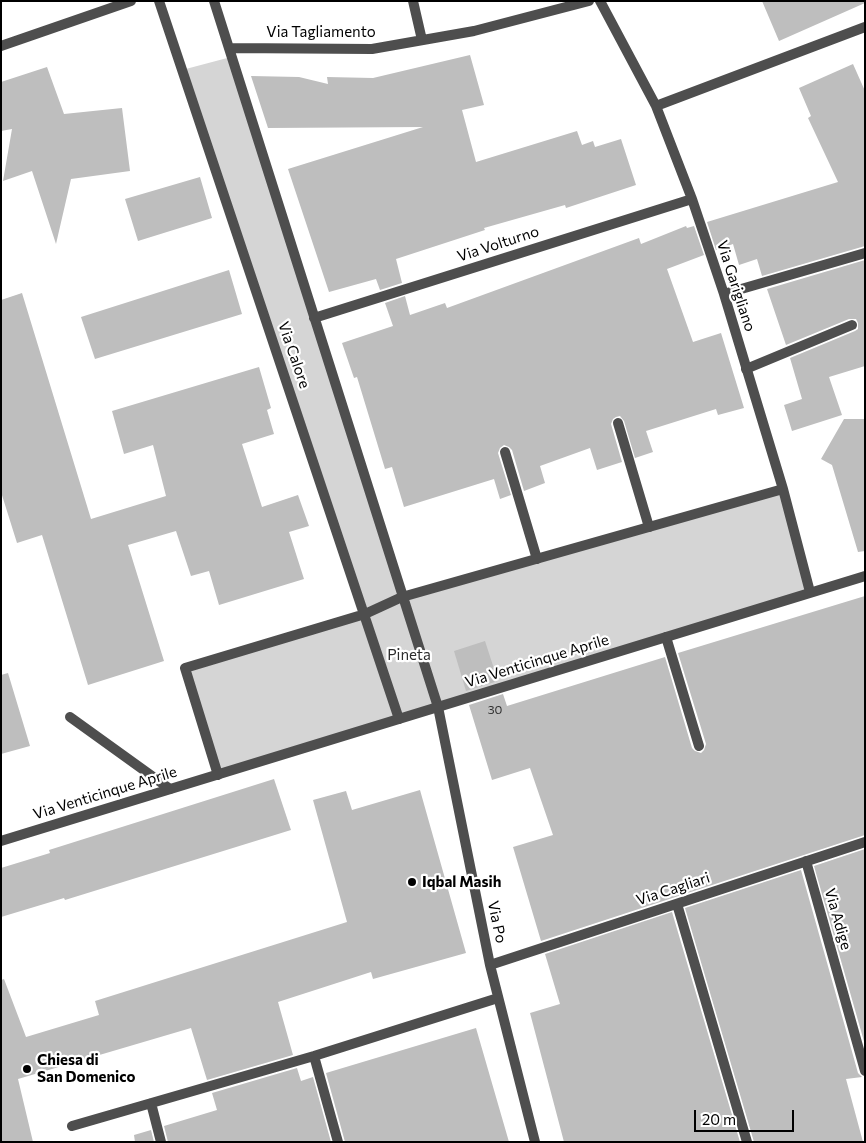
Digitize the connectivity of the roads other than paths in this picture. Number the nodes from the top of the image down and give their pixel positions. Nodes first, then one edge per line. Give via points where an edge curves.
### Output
1 (131, 1) edge
2 (159, 1) edge
3 (214, 1) edge
4 (413, 1) edge
5 (589, 1) edge
6 (600, 1) edge
7 (865, 28) edge
8 (422, 40) junction
9 (1, 46) edge
10 (229, 48) junction
11 (656, 106) junction
12 (692, 199) junction
13 (865, 253) edge
14 (724, 294) junction
15 (314, 318) junction
16 (852, 325) dead end
17 (746, 369) junction
18 (618, 423) dead end
19 (505, 452) dead end
20 (783, 489) junction
21 (649, 527) junction
22 (537, 559) junction
23 (865, 576) edge
24 (810, 592) junction
25 (402, 597) junction
26 (365, 614) junction
27 (666, 637) junction
28 (438, 707) junction
29 (70, 717) dead end
30 (400, 719) junction
31 (699, 746) dead end
32 (218, 775) junction
33 (170, 789) junction
34 (1, 841) edge
35 (865, 842) edge
36 (806, 862) junction
37 (677, 904) junction
38 (490, 965) junction
39 (498, 998) junction
40 (314, 1056) junction
41 (865, 1071) edge
42 (151, 1103) junction
43 (72, 1126) dead end
44 (161, 1142) edge
45 (338, 1142) edge
46 (535, 1142) edge
47 (747, 1142) edge

1 - 9 street
2 - 26 street, Via Calore
3 - 10 street, Via Calore
4 - 8 street
5 - 8 street, Via Tagliamento via 474,31
6 - 11 street, Via Garigliano
7 - 11 street
8 - 10 street, Via Tagliamento via 372,49
10 - 15 street, Via Calore
11 - 12 street, Via Garigliano
12 - 14 street, Via Garigliano
12 - 15 street, Via Volturno
13 - 14 street
14 - 17 street, Via Garigliano
15 - 25 street, Via Calore
16 - 17 street
17 - 20 street, Via Garigliano
18 - 21 street
19 - 22 street
20 - 21 street
20 - 24 street, Via Garigliano
21 - 22 street
22 - 25 street
23 - 24 street, Via Venticinque Aprile
24 - 27 street, Via Venticinque Aprile
25 - 26 street
25 - 28 street, Via Calore
26 - 30 street, Via Calore
26 - 32 street via 186,668
27 - 28 street, Via Venticinque Aprile
27 - 31 street
28 - 30 street, Via Venticinque Aprile
28 - 38 street, Via Po
29 - 33 street
30 - 32 street, Via Venticinque Aprile
32 - 33 street, Via Venticinque Aprile
33 - 34 street, Via Venticinque Aprile
35 - 36 street, Via Cagliari
36 - 37 street, Via Cagliari
36 - 41 street, Via Adige
37 - 38 street, Via Cagliari
37 - 47 street
38 - 39 street, Via Po
39 - 40 street
39 - 46 street, Via Po
40 - 42 street
40 - 45 street
42 - 43 street
42 - 44 street

